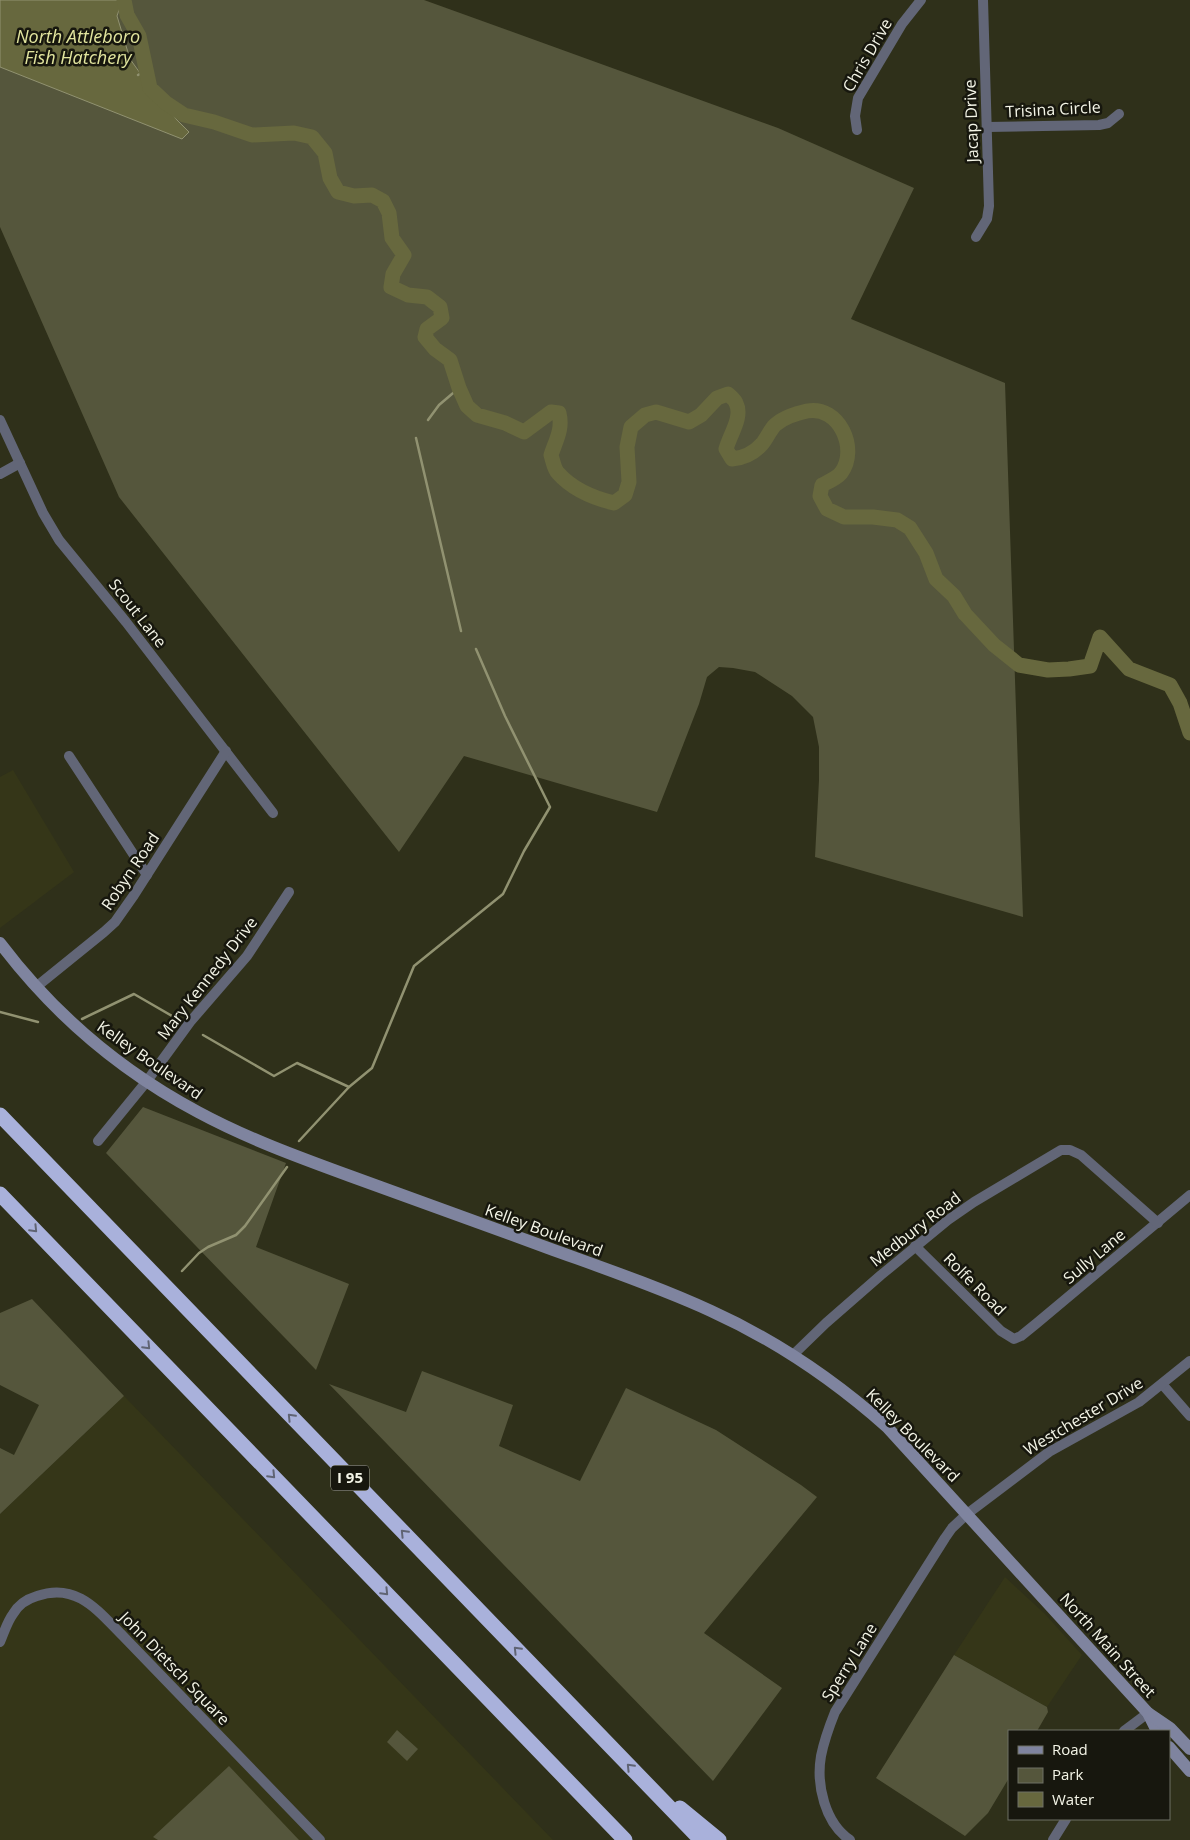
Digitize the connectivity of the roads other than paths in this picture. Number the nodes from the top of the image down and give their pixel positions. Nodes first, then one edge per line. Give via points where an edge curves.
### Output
1 (921, 0) edge
2 (983, 0) edge
3 (1119, 114) dead end
4 (987, 127) junction
5 (857, 130) dead end
6 (976, 237) dead end
7 (0, 420) edge
8 (20, 463) junction
9 (0, 474) edge
10 (226, 751) junction
11 (69, 756) dead end
12 (273, 813) dead end
13 (146, 875) junction
14 (289, 892) dead end
15 (0, 943) edge
16 (36, 987) junction
17 (147, 1082) junction
18 (0, 1115) edge
19 (98, 1141) dead end
20 (0, 1194) edge
21 (1190, 1195) edge
22 (1158, 1223) junction
23 (916, 1246) junction
24 (1016, 1338) joint
25 (793, 1355) junction
26 (1190, 1361) edge
27 (1162, 1384) junction
28 (1190, 1416) edge
29 (967, 1514) junction
30 (1044, 1598) joint
31 (0, 1642) edge
32 (1148, 1713) junction
33 (1125, 1730) edge
34 (1156, 1730) edge
35 (1170, 1748) edge
36 (1190, 1749) edge
37 (1190, 1771) edge
38 (644, 1782) junction
39 (1065, 1820) edge
40 (320, 1840) edge
41 (625, 1840) edge
42 (701, 1840) edge
43 (719, 1840) edge
44 (850, 1840) edge
45 (1053, 1840) edge

1 - 5 street, Chris Drive via 902,24 858,98
2 - 4 street, Jacap Drive
3 - 4 street, Trisina Circle via 1108,123 1099,125
4 - 6 street, Jacap Drive via 988,212
7 - 8 street, Scout Lane
8 - 9 street
8 - 10 street, Scout Lane via 59,540
10 - 12 street, Scout Lane
10 - 13 street, Robyn Road
11 - 13 street
13 - 16 street, Robyn Road via 115,922
14 - 17 street, Mary Kennedy Drive via 247,956 190,1022
15 - 16 main road, Kelley Boulevard
16 - 17 main road, Kelley Boulevard via 94,1043
17 - 19 street, Mary Kennedy Drive
17 - 25 main road, Kelley Boulevard via 198,1113 240,1133 661,1290 712,1311
38 -> 18 highway, I 95
20 -> 41 highway
21 - 22 street, Sully Lane
22 - 23 street, Medbury Road via 1081,1156 1070,1150 1059,1151 974,1202
22 - 24 street, Sully Lane
23 - 24 street, Rolfe Road via 1001,1331
23 - 25 street, Medbury Road
25 - 29 main road, Kelley Boulevard via 856,1400 887,1427
26 - 27 street, Westchester Drive
27 - 28 street
27 - 29 street, Westchester Drive via 1122,1412 1048,1452
29 - 30 main road, Kelley Boulevard
29 - 44 street, Sperry Lane via 952,1528 834,1712 826,1733 820,1758 823,1800 837,1829
30 - 32 main road, North Main Street
31 - 40 street, John Dietsch Square via 12,1614 29,1598 54,1591 80,1597 124,1636
32 - 33 street
32 - 34 main road, North Main Street
32 - 36 main road, North Main Street via 1170,1728
35 - 37 main road
38 - 42 highway, I 95
38 - 43 highway
39 - 45 street

